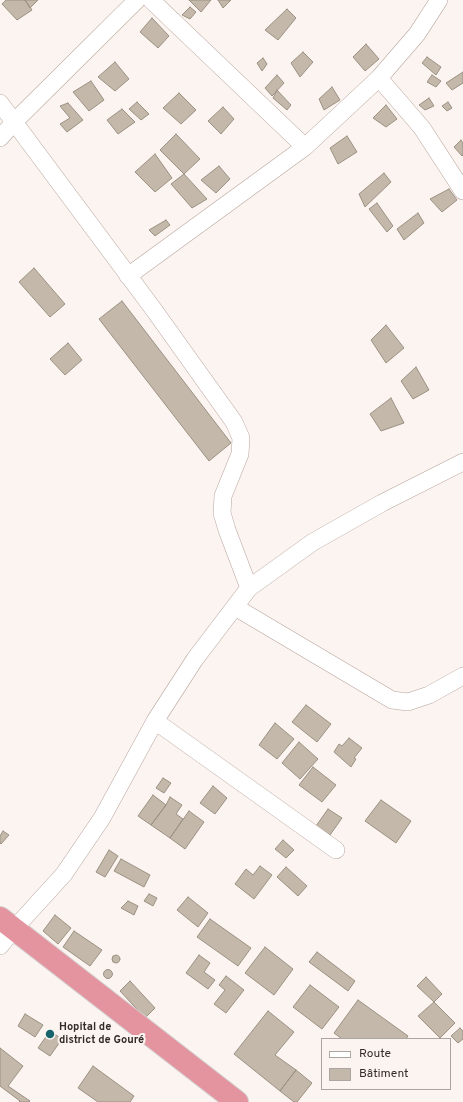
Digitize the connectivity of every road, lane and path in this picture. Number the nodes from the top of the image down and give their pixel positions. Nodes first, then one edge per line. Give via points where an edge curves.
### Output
1 (138, 0) edge
2 (151, 0) edge
3 (439, 0) edge
4 (379, 78) junction
5 (0, 103) edge
6 (14, 121) junction
7 (0, 138) edge
8 (305, 147) junction
9 (463, 192) edge
10 (128, 276) junction
11 (463, 462) edge
12 (249, 588) junction
13 (235, 607) junction
14 (463, 676) edge
15 (154, 721) junction
16 (336, 850) dead end
17 (7, 923) edge
18 (0, 946) edge
19 (237, 1102) edge

1 - 6 street
2 - 8 street
3 - 4 street via 417,34
4 - 8 street
4 - 9 street via 422,128
5 - 6 street
6 - 7 street
6 - 10 street
8 - 10 street
10 - 12 street via 234,422 241,438 240,454 223,496 222,512
11 - 12 street via 313,542
12 - 13 street
13 - 14 street via 392,700 408,702 429,695
13 - 15 street via 195,659
15 - 16 street
15 - 17 street via 98,824 64,874
17 - 18 street
17 - 19 highway

